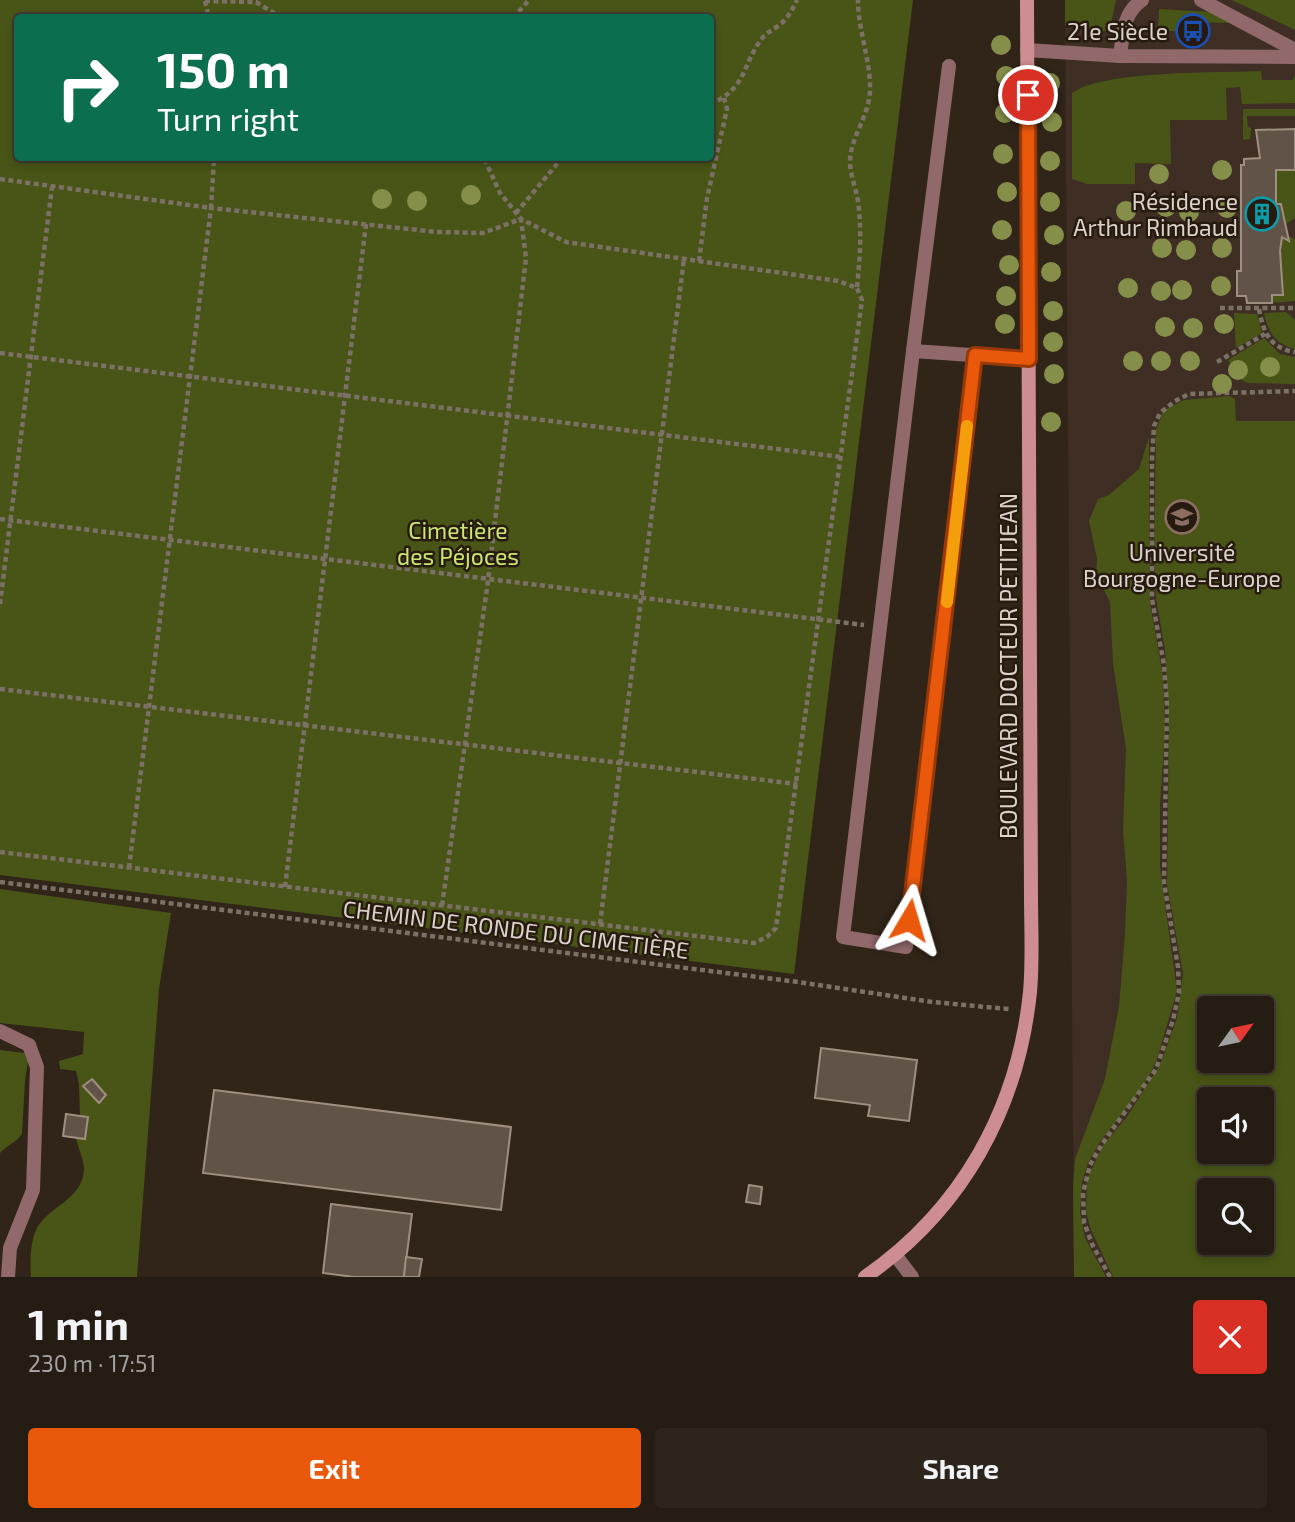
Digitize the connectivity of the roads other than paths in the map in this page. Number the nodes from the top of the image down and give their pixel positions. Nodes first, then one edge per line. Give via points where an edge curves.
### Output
1 (1027, 0) edge
2 (1142, 0) edge
3 (1201, 0) edge
4 (1027, 50) junction
5 (1295, 50) edge
6 (1120, 56) junction
7 (1295, 57) edge
8 (949, 66) dead end
9 (913, 351) junction
10 (975, 355) junction
11 (1029, 359) junction
12 (0, 1031) edge
13 (896, 1256) junction
14 (8, 1277) edge
15 (865, 1277) edge
16 (912, 1277) edge

1 - 4 main road, BOULEVARD DOCTEUR PETITJEAN
2 - 6 street via 1125,20
3 - 5 street
4 - 6 street
4 - 11 main road, BOULEVARD DOCTEUR PETITJEAN
6 - 7 street
8 - 9 street
9 - 10 street
9 - 10 street via 843,937 906,947
10 - 11 street
11 - 13 main road, BOULEVARD DOCTEUR PETITJEAN via 1031,922 1027,1011 1016,1069 982,1150 925,1227
12 - 14 street via 29,1045 37,1068 33,1190 10,1248
13 - 15 main road, BOULEVARD DOCTEUR PETITJEAN
13 - 16 street

